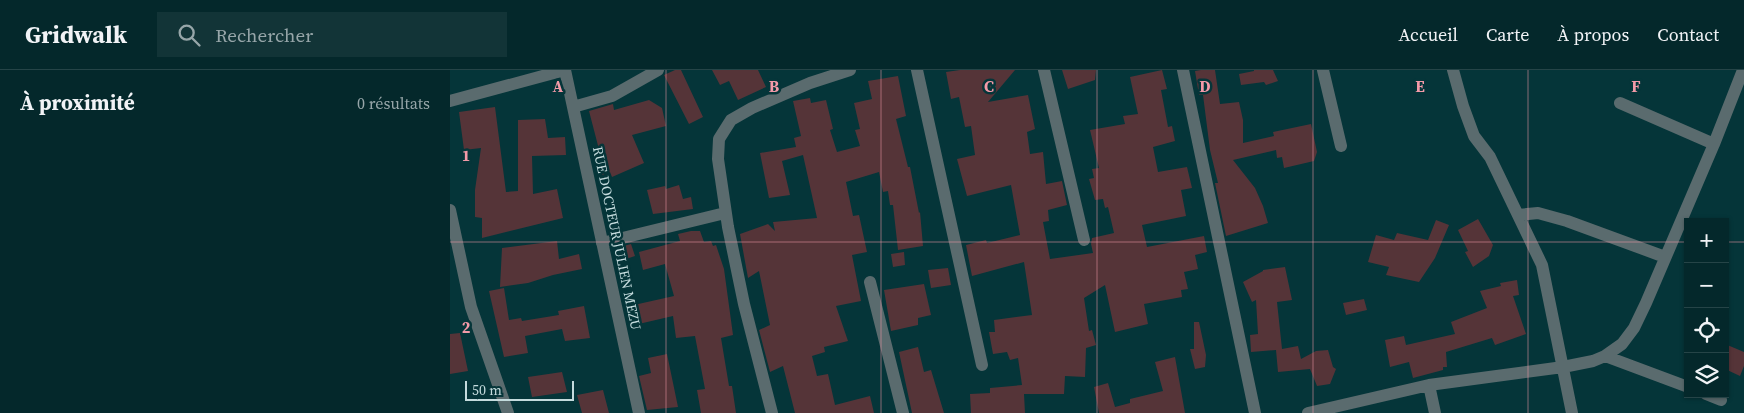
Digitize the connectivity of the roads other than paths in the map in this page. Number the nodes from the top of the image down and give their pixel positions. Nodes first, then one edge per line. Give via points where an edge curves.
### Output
1 (565, 70) edge
2 (658, 70) edge
3 (850, 70) edge
4 (918, 70) edge
5 (1044, 70) edge
6 (1183, 70) edge
7 (1323, 70) edge
8 (1453, 70) edge
9 (1743, 70) edge
10 (450, 101) edge
11 (1620, 103) dead end
12 (574, 107) junction
13 (1714, 144) junction
14 (1341, 146) dead end
15 (450, 210) edge
16 (725, 213) junction
17 (1518, 215) junction
18 (1084, 240) dead end
19 (602, 243) junction
20 (1665, 257) junction
21 (870, 282) dead end
22 (1605, 356) junction
23 (982, 366) dead end
24 (1562, 367) junction
25 (1429, 385) junction
26 (1684, 386) edge
27 (1716, 398) edge
28 (1721, 400) dead end
29 (508, 413) edge
30 (639, 413) edge
31 (772, 413) edge
32 (903, 413) edge
33 (1256, 413) edge
34 (1308, 413) edge
35 (1435, 413) edge
36 (1572, 413) edge

1 - 10 street
1 - 12 street, RUE DOCTEUR JULIEN MEZU
2 - 12 street via 612,96
3 - 16 street via 787,93 731,120 719,140 718,159
4 - 23 street
5 - 18 street
6 - 33 street
7 - 14 street
8 - 17 street via 1474,136 1490,157
9 - 13 street
11 - 13 street
12 - 19 street, RUE DOCTEUR JULIEN MEZU
13 - 20 street
15 - 29 street via 471,307
16 - 19 street
16 - 31 street
17 - 20 street via 1538,213 1567,221
17 - 24 street via 1542,265
19 - 30 street, RUE DOCTEUR JULIEN MEZU
20 - 22 street via 1634,328 1622,344
21 - 32 street
22 - 24 street
22 - 26 street
24 - 25 street
24 - 36 street
25 - 34 street
25 - 35 street
27 - 28 street

